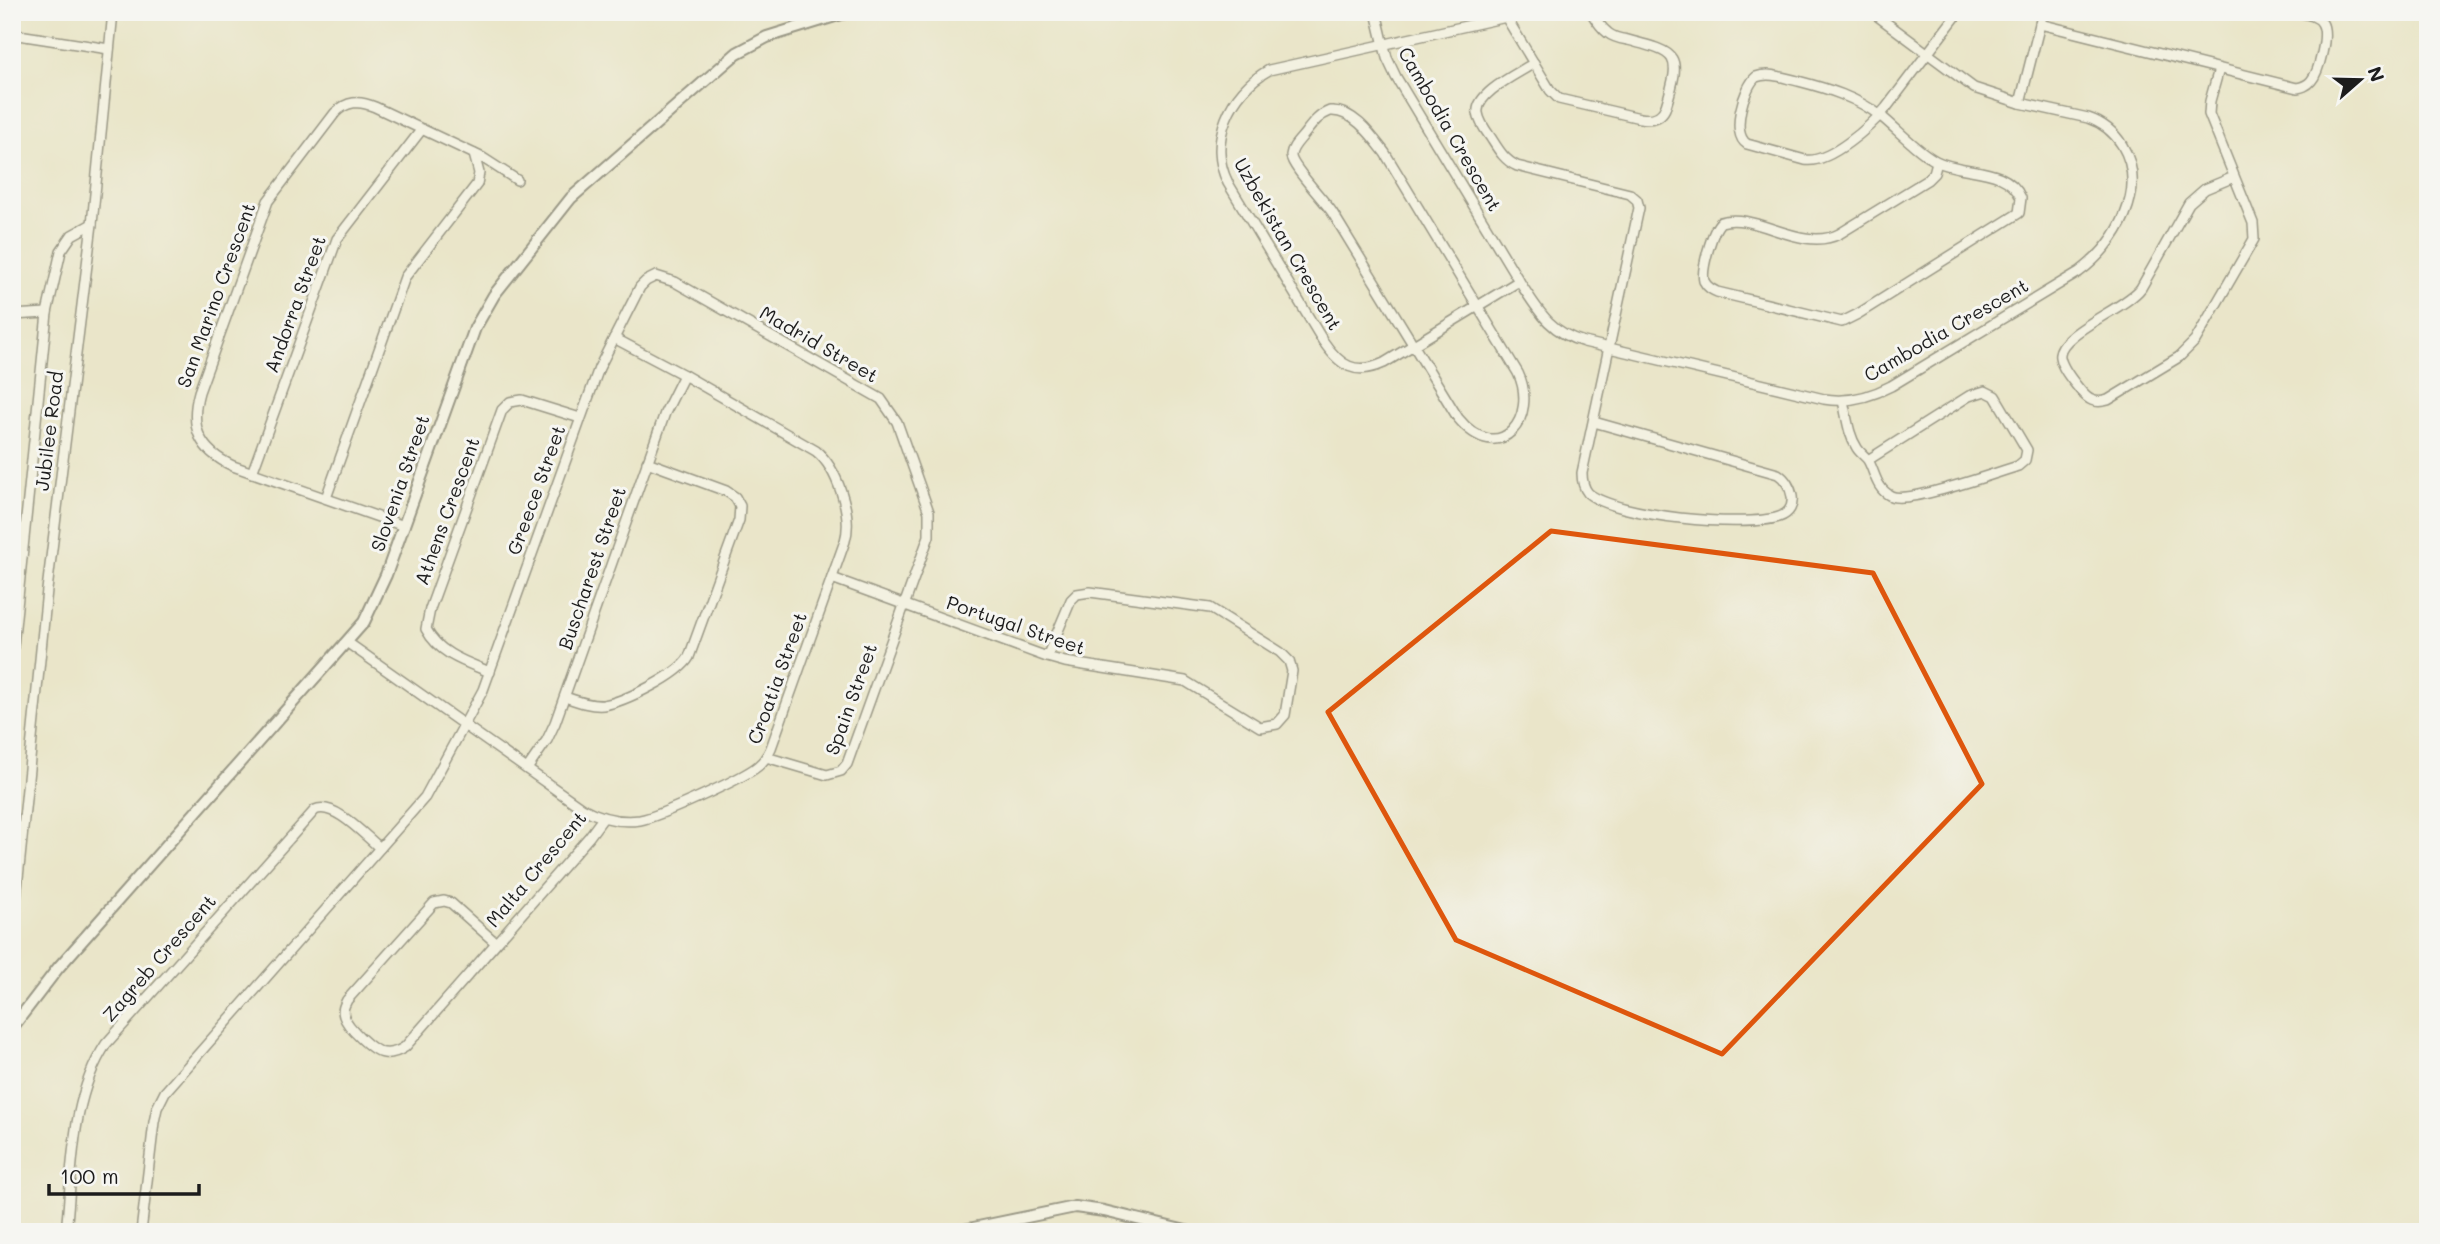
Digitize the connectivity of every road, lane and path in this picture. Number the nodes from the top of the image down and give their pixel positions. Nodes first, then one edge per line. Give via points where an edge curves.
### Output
1 (113, 12) edge
2 (848, 12) edge
3 (1064, 12) edge
4 (1138, 12) edge
5 (1376, 12) edge
6 (1529, 12) edge
7 (1591, 12) edge
8 (1872, 12) edge
9 (1959, 12) edge
10 (2043, 12) edge
11 (2297, 12) edge
12 (1506, 17) junction
13 (2040, 24) junction
14 (12, 34) edge
15 (1382, 44) junction
16 (109, 50) junction
17 (1926, 53) junction
18 (1534, 63) junction
19 (2218, 69) junction
20 (2020, 103) junction
21 (1880, 115) junction
22 (422, 129) junction
23 (474, 154) junction
24 (1937, 162) junction
25 (2234, 177) junction
26 (517, 180) dead end
27 (92, 224) junction
28 (656, 276) joint
29 (1519, 281) junction
30 (1478, 307) junction
31 (47, 313) junction
32 (12, 315) edge
33 (614, 338) junction
34 (1414, 345) junction
35 (1610, 348) junction
36 (684, 375) junction
37 (1843, 401) junction
38 (580, 418) junction
39 (1594, 422) junction
40 (1868, 460) junction
41 (647, 462) junction
42 (252, 472) junction
43 (326, 498) junction
44 (404, 526) junction
45 (832, 578) junction
46 (904, 604) junction
47 (348, 643) junction
48 (12, 656) edge
49 (1047, 657) junction
50 (490, 672) junction
51 (565, 696) junction
52 (12, 712) edge
53 (12, 718) edge
54 (462, 726) junction
55 (766, 757) junction
56 (527, 769) junction
57 (603, 818) junction
58 (380, 848) junction
59 (12, 938) edge
60 (496, 943) junction
61 (14, 1020) edge
62 (66, 1232) edge
63 (141, 1232) edge
64 (954, 1232) edge
65 (1190, 1232) edge

1 - 16 street, Jubilee Road
2 - 44 street, Slovenia Street via 767,37 737,53 566,204 494,295 475,328
3 - 4 street via 1100,16
5 - 15 street, Cambodia Crescent
6 - 12 street
7 - 18 street via 1611,36 1671,55 1674,72 1663,113 1647,119 1565,101 1550,90
8 - 17 street, Cambodia Crescent
9 - 17 street
10 - 13 street
11 - 19 street via 2318,19 2325,34 2308,85 2288,87
12 - 15 street
12 - 18 street
13 - 19 street
13 - 20 street
14 - 16 street
15 - 29 street, Cambodia Crescent via 1396,77
15 - 34 street, Uzbekistan Crescent via 1284,65 1256,77 1231,107 1219,156 1228,183 1330,352 1347,366 1364,370
16 - 27 street, Jubilee Road
17 - 20 street, Cambodia Crescent via 1974,88
17 - 21 street
18 - 35 street via 1487,93 1479,104 1479,117 1502,155 1513,164 1623,192 1637,200 1639,214
19 - 25 street via 2209,114
20 - 37 street, Cambodia Crescent via 2096,121 2114,134 2128,156 2132,175 2131,198 2122,220 2096,258 2067,280 1891,386
21 - 21 street via 1856,136 1811,161 1747,144 1738,131 1750,83 1765,74 1834,90
21 - 24 street
22 - 23 street, San Marino Crescent
22 - 42 street, Andorra Street via 337,239
22 - 42 street, San Marino Crescent via 366,104 343,106 268,201 196,408 197,430 207,449 225,463
23 - 26 street, San Marino Crescent
23 - 43 street via 477,184 419,255 401,286
24 - 24 street via 2010,182 2021,198 2020,210 1858,314 1842,322 1832,321 1717,292 1705,282 1713,234 1721,222 1736,220 1824,240 1927,180
25 - 25 street via 2255,234 2195,341 2179,357 2108,400 2090,400 2062,363 2062,345 2133,297 2189,203
27 - 31 street via 72,235 61,251
27 - 59 street, Jubilee Road via 47,590
28 - 33 street, Greece Street via 640,287
28 - 46 street, Madrid Street via 675,282 874,395 887,407 897,422 931,523
29 - 30 street, Uzbekistan Crescent
29 - 35 street, Cambodia Crescent via 1557,331
30 - 34 street, Uzbekistan Crescent
30 - 34 street via 1524,389 1517,426 1504,437 1488,440 1466,428
30 - 34 street via 1374,138 1343,112 1325,113 1294,147 1292,161 1332,212
31 - 32 street
31 - 48 street
33 - 36 street, Croatia Street
33 - 38 street, Greece Street
35 - 37 street, Cambodia Crescent
35 - 39 street
36 - 41 street, Buscharest Street via 664,412
36 - 45 street, Croatia Street via 810,447 826,461 848,522
37 - 40 street via 1850,433
38 - 50 street, Greece Street
38 - 50 street, Athens Crescent via 522,400 507,404 430,609 426,629 433,642
39 - 39 street via 1582,478 1587,491 1600,499 1628,508 1719,522 1779,517 1790,508 1789,485 1778,474
40 - 40 street via 1881,488 1897,497 1948,488 2018,466 2025,460 2026,450 1995,396 1982,391
41 - 51 street, Buscharest Street
41 - 51 street via 730,493 740,506 739,520 683,666 610,703 593,705
42 - 43 street, San Marino Crescent
43 - 44 street, San Marino Crescent
44 - 47 street, Slovenia Street via 373,607
45 - 46 street, Portugal Street
45 - 55 street, Croatia Street
46 - 49 street, Portugal Street
46 - 55 street, Spain Street via 844,768 824,775
47 - 54 street, Croatia Street
47 - 61 street, Slovenia Street
49 - 49 street, Portugal Street via 1068,605 1080,593 1090,592 1210,608 1270,645 1289,661 1292,675 1285,715 1265,728 1180,680
50 - 54 street, Greece Street
51 - 56 street, Buscharest Street via 547,740
52 - 53 street
54 - 56 street, Croatia Street
54 - 58 street via 429,792
55 - 57 street, Croatia Street via 744,775 649,818
56 - 57 street, Croatia Street
57 - 60 street, Malta Crescent
58 - 62 street, Zagreb Crescent via 335,811 315,810 106,1044 81,1098
58 - 63 street via 165,1091 154,1122
60 - 60 street, Malta Crescent via 398,1051 377,1051 346,1022 343,1009 347,1000 434,903 451,903
64 - 65 street via 1075,1207

